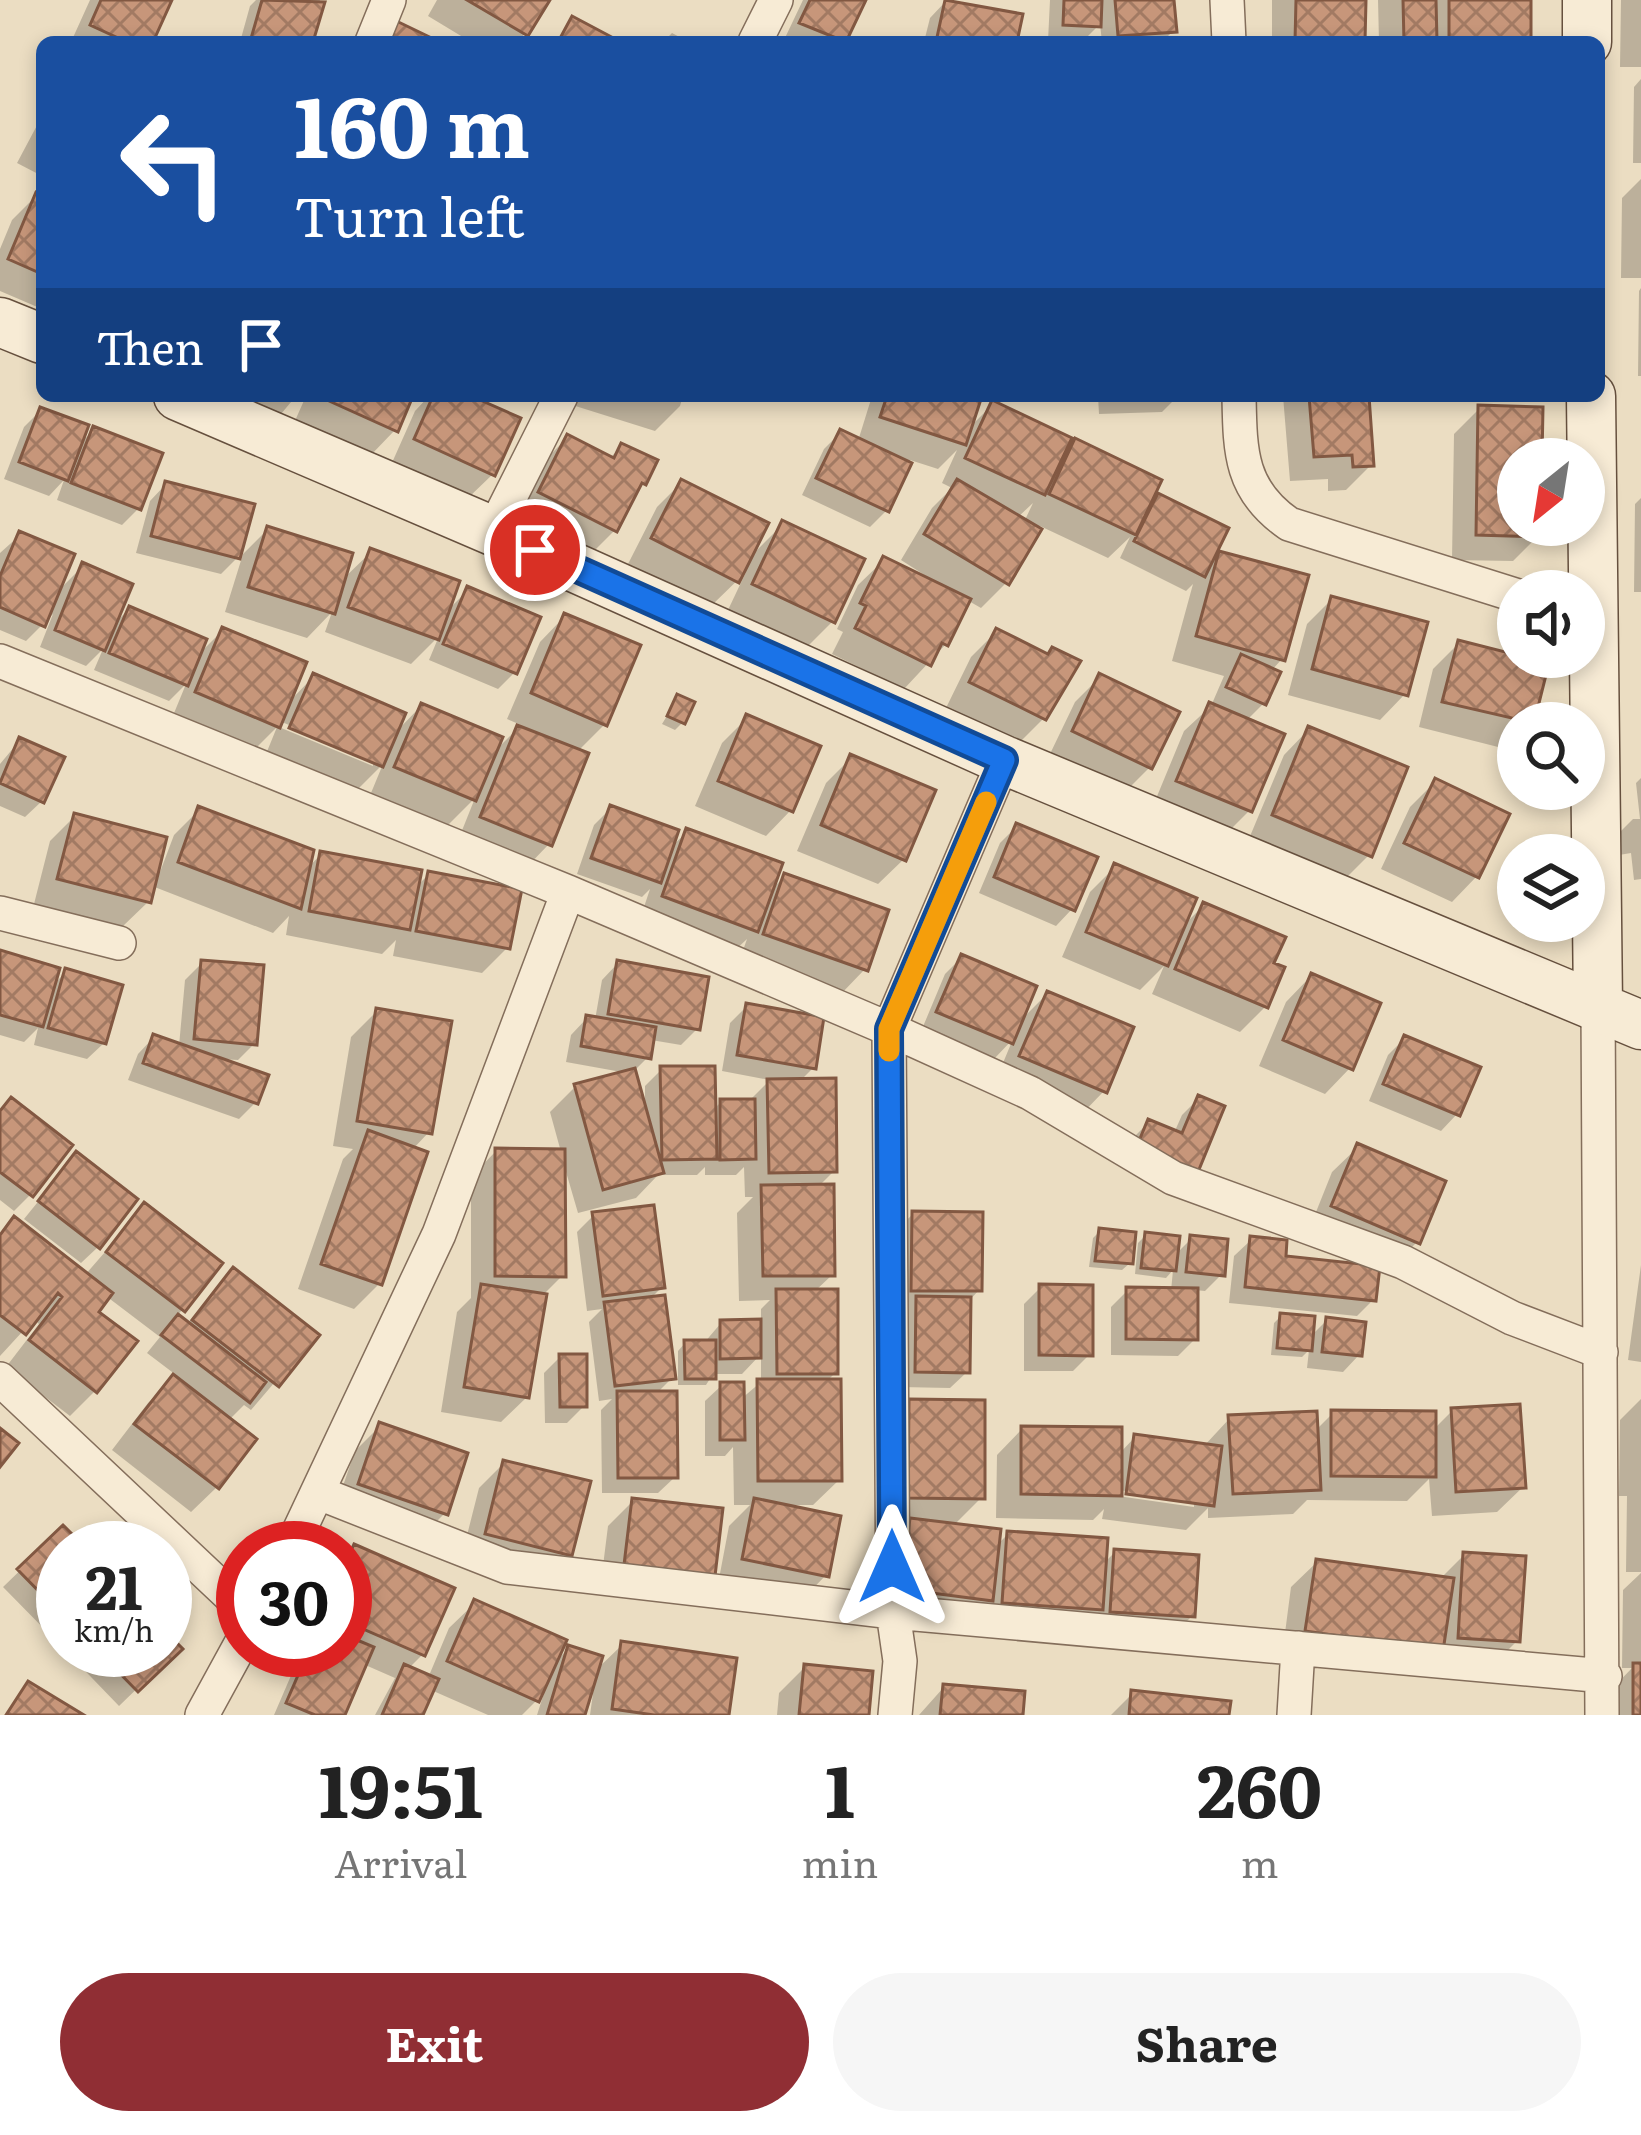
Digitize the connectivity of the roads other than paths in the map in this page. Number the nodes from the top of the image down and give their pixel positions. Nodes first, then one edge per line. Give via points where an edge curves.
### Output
1 (389, 0) edge
2 (776, 0) edge
3 (1227, 0) edge
4 (1587, 0) edge
5 (374, 36) edge
6 (758, 36) edge
7 (1228, 36) edge
8 (1588, 36) edge
9 (0, 322) edge
10 (36, 337) edge
11 (209, 402) edge
12 (558, 402) edge
13 (1239, 402) edge
14 (1592, 402) edge
15 (493, 531) junction
16 (1590, 570) edge
17 (1497, 589) edge
18 (0, 662) edge
19 (1594, 678) edge
20 (1004, 760) junction
21 (568, 892) junction
22 (0, 913) edge
23 (119, 943) dead end
24 (1619, 1015) edge
25 (889, 1029) junction
26 (1601, 1352) junction
27 (0, 1379) edge
28 (319, 1493) junction
29 (305, 1521) edge
30 (216, 1583) edge
31 (893, 1612) junction
32 (1298, 1648) junction
33 (1605, 1676) junction
34 (223, 1677) edge
35 (202, 1715) edge
36 (895, 1715) edge
37 (1294, 1715) edge
38 (1603, 1715) edge

1 - 5 street
2 - 6 street
3 - 7 street
4 - 8 main road
9 - 10 main road
11 - 15 main road
12 - 15 street
13 - 17 street via 1246,470 1261,504 1289,524
14 - 16 main road
15 - 20 main road
18 - 21 street
19 - 24 main road
20 - 24 main road
20 - 25 street
21 - 25 street
21 - 28 street via 439,1234
22 - 23 street
24 - 26 street
25 - 26 street via 1030,1093 1172,1178 1403,1262
25 - 31 street
26 - 33 street
27 - 30 street
28 - 29 street
28 - 31 street via 507,1567
31 - 32 street
31 - 36 street via 900,1661
32 - 33 street
32 - 37 street
33 - 38 street
34 - 35 street

